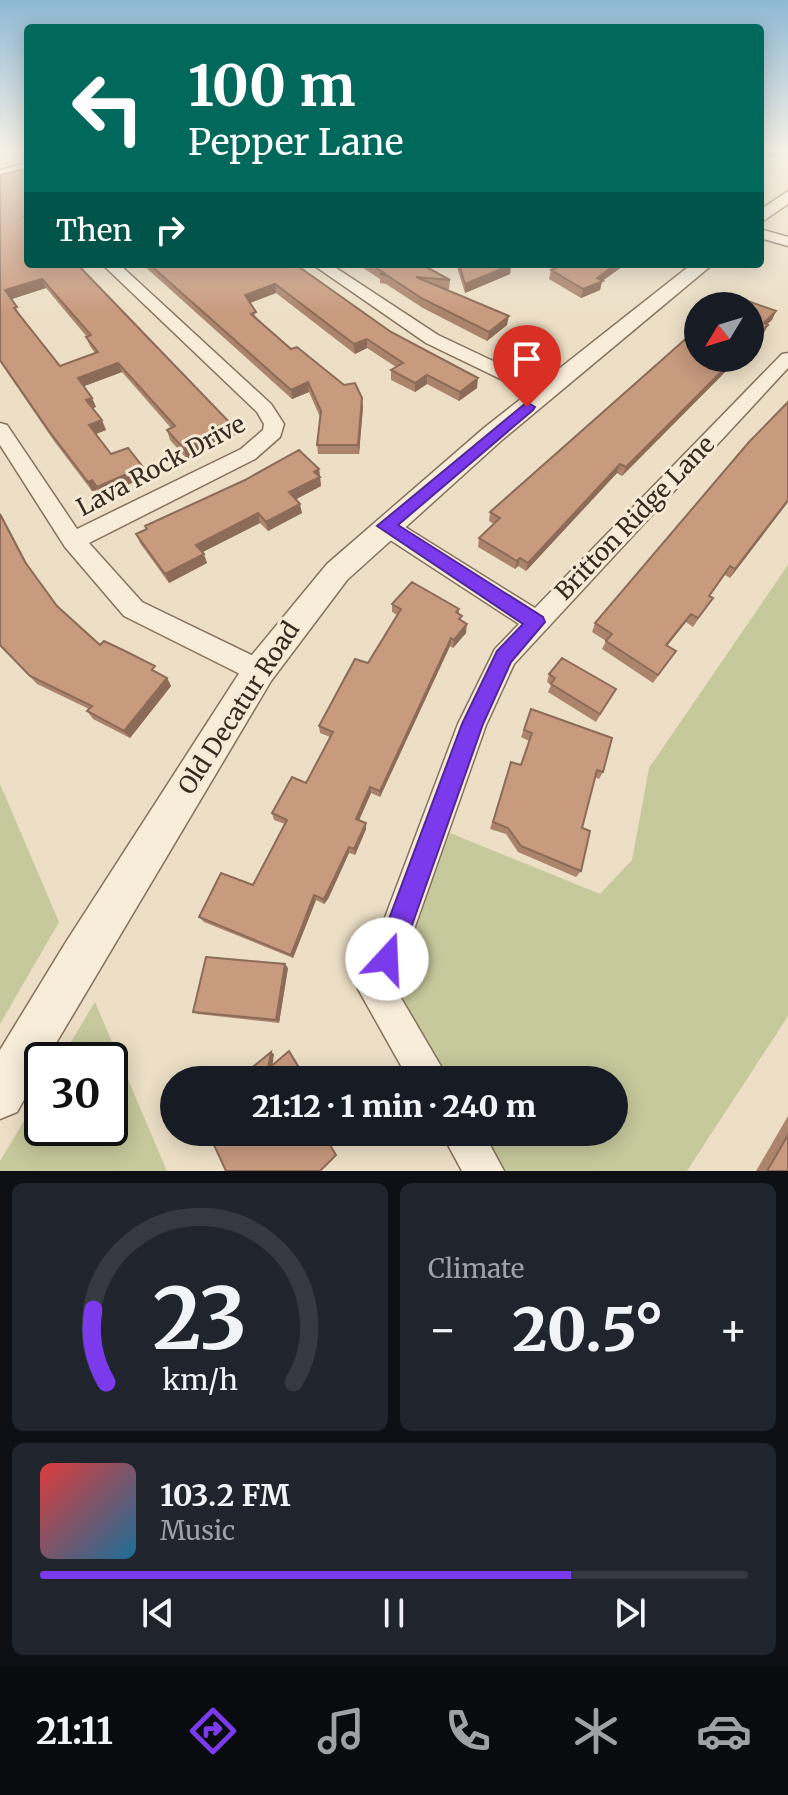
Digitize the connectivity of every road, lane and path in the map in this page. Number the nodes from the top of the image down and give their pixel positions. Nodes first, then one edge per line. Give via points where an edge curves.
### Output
1 (764, 234) edge
2 (788, 242) edge
3 (114, 268) edge
4 (326, 268) edge
5 (699, 268) edge
6 (788, 358) edge
7 (545, 393) junction
8 (0, 429) edge
9 (386, 526) junction
10 (73, 541) junction
11 (536, 622) junction
12 (259, 671) junction
13 (422, 1066) edge
14 (0, 1095) edge
15 (469, 1146) edge
16 (484, 1171) edge

1 - 2 street
3 - 10 street, Lava Rock Drive via 264,408 273,432 248,454
4 - 7 street via 432,339
5 - 7 street, Old Decatur Road
6 - 11 street, Britton Ridge Lane
7 - 9 street, Old Decatur Road
8 - 10 street
9 - 11 street
9 - 12 street, Old Decatur Road via 337,572
10 - 12 street via 133,609
11 - 13 street, Britton Ridge Lane via 504,657 472,724 376,989
12 - 14 street, Old Decatur Road
15 - 16 street

